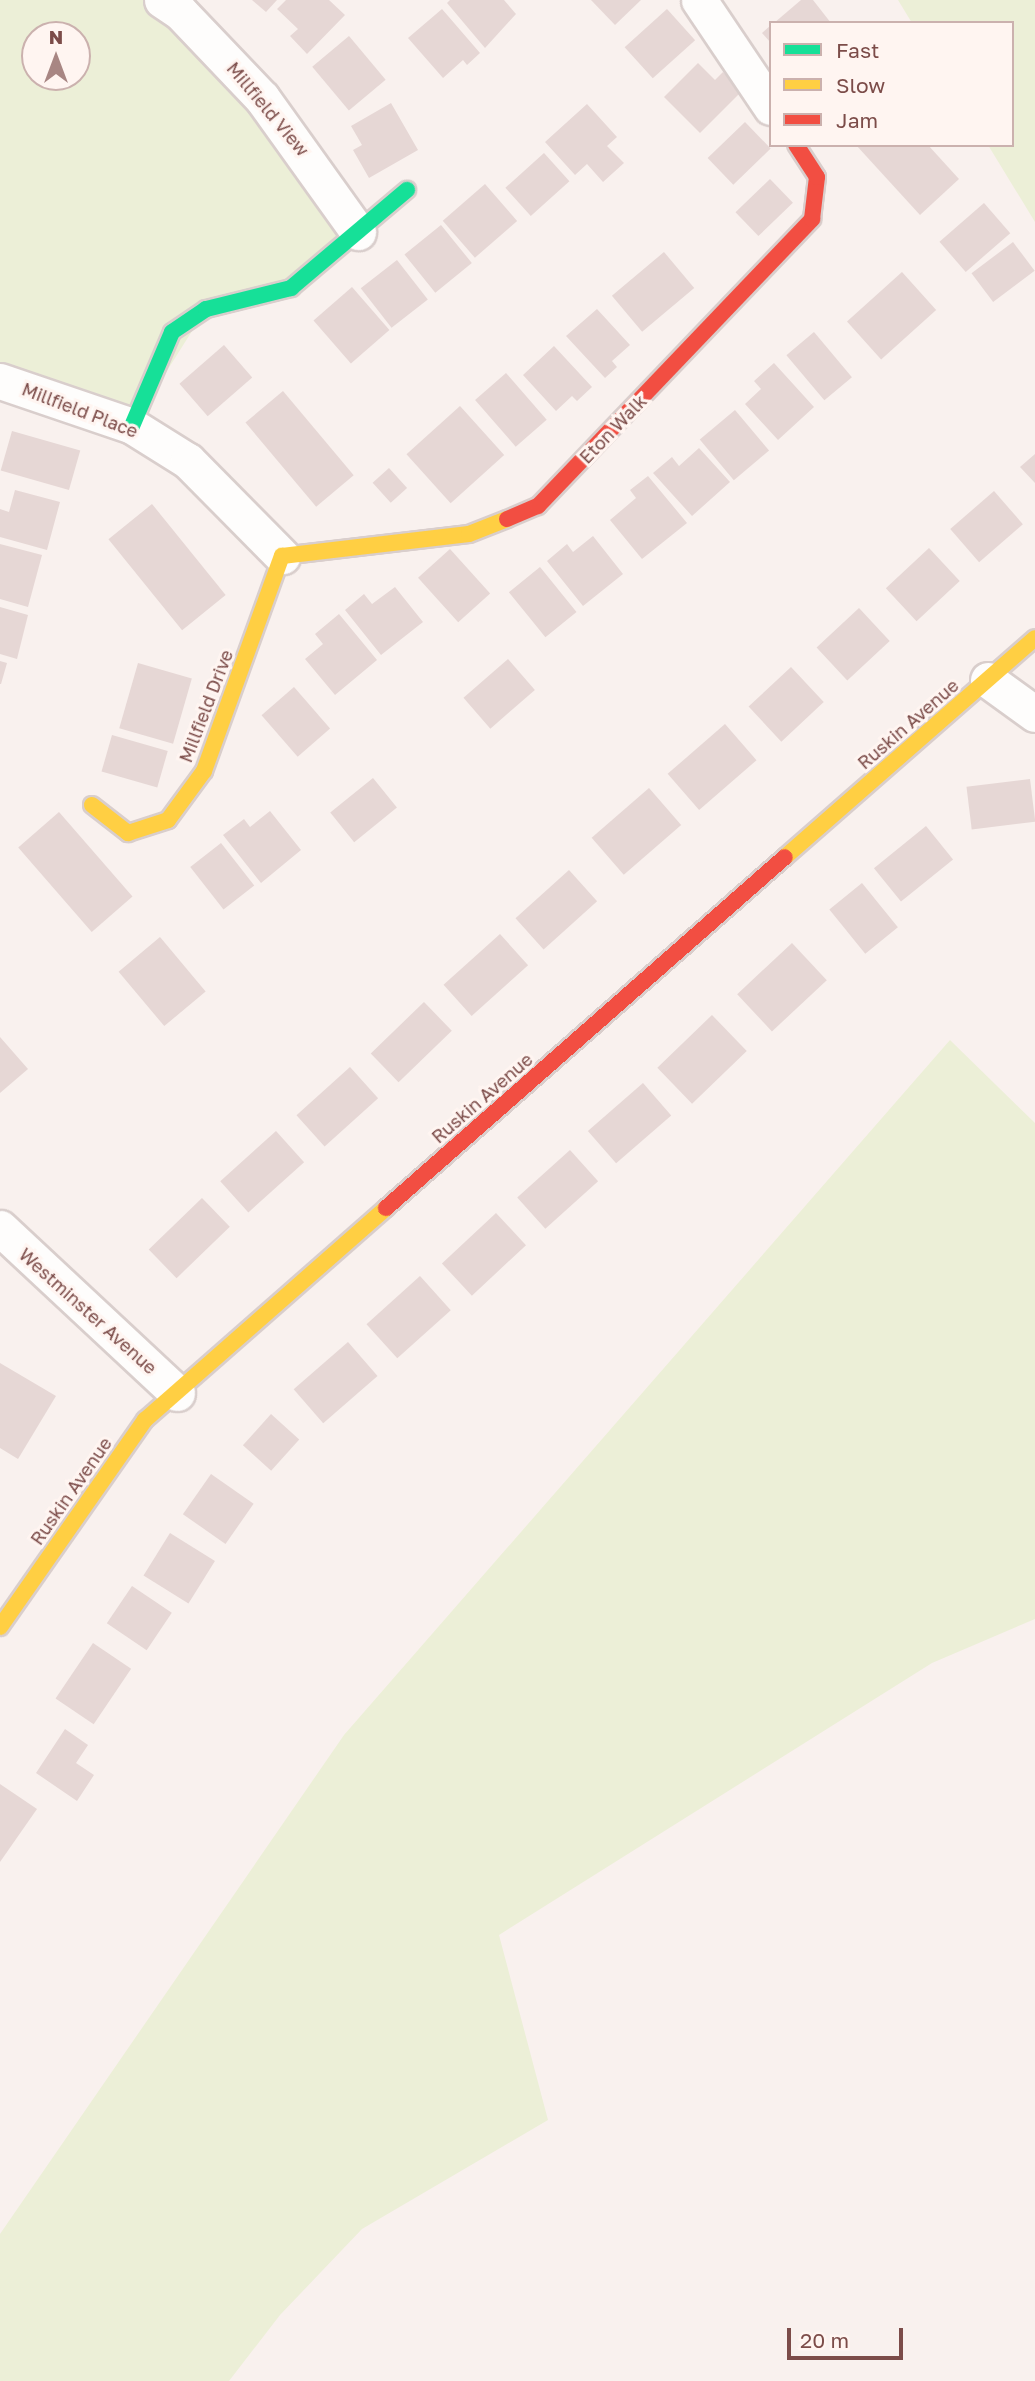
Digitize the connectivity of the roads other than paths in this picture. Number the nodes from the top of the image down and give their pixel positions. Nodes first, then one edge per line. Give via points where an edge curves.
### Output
1 (162, 0) edge
2 (699, 0) edge
3 (769, 104) edge
4 (797, 147) edge
5 (407, 190) dead end
6 (358, 232) junction
7 (0, 381) edge
8 (132, 426) junction
9 (282, 556) junction
10 (1035, 638) edge
11 (988, 680) junction
12 (1035, 714) edge
13 (92, 805) dead end
14 (0, 1228) edge
15 (177, 1393) junction
16 (0, 1627) edge

1 - 6 street, Millfield View via 180,12 262,98 300,145
2 - 3 street
4 - 9 street, Eton Walk via 817,177 812,219 538,506 469,534
5 - 6 street
6 - 8 street via 291,288 206,309 172,332
7 - 8 street, Millfield Place
8 - 9 street, Millfield Place via 188,461
9 - 13 street, Millfield Drive via 204,771 168,820 128,833
10 - 11 street, Ruskin Avenue
11 - 12 street
11 - 15 street, Ruskin Avenue
14 - 15 street, Westminster Avenue
15 - 16 street, Ruskin Avenue via 145,1420

